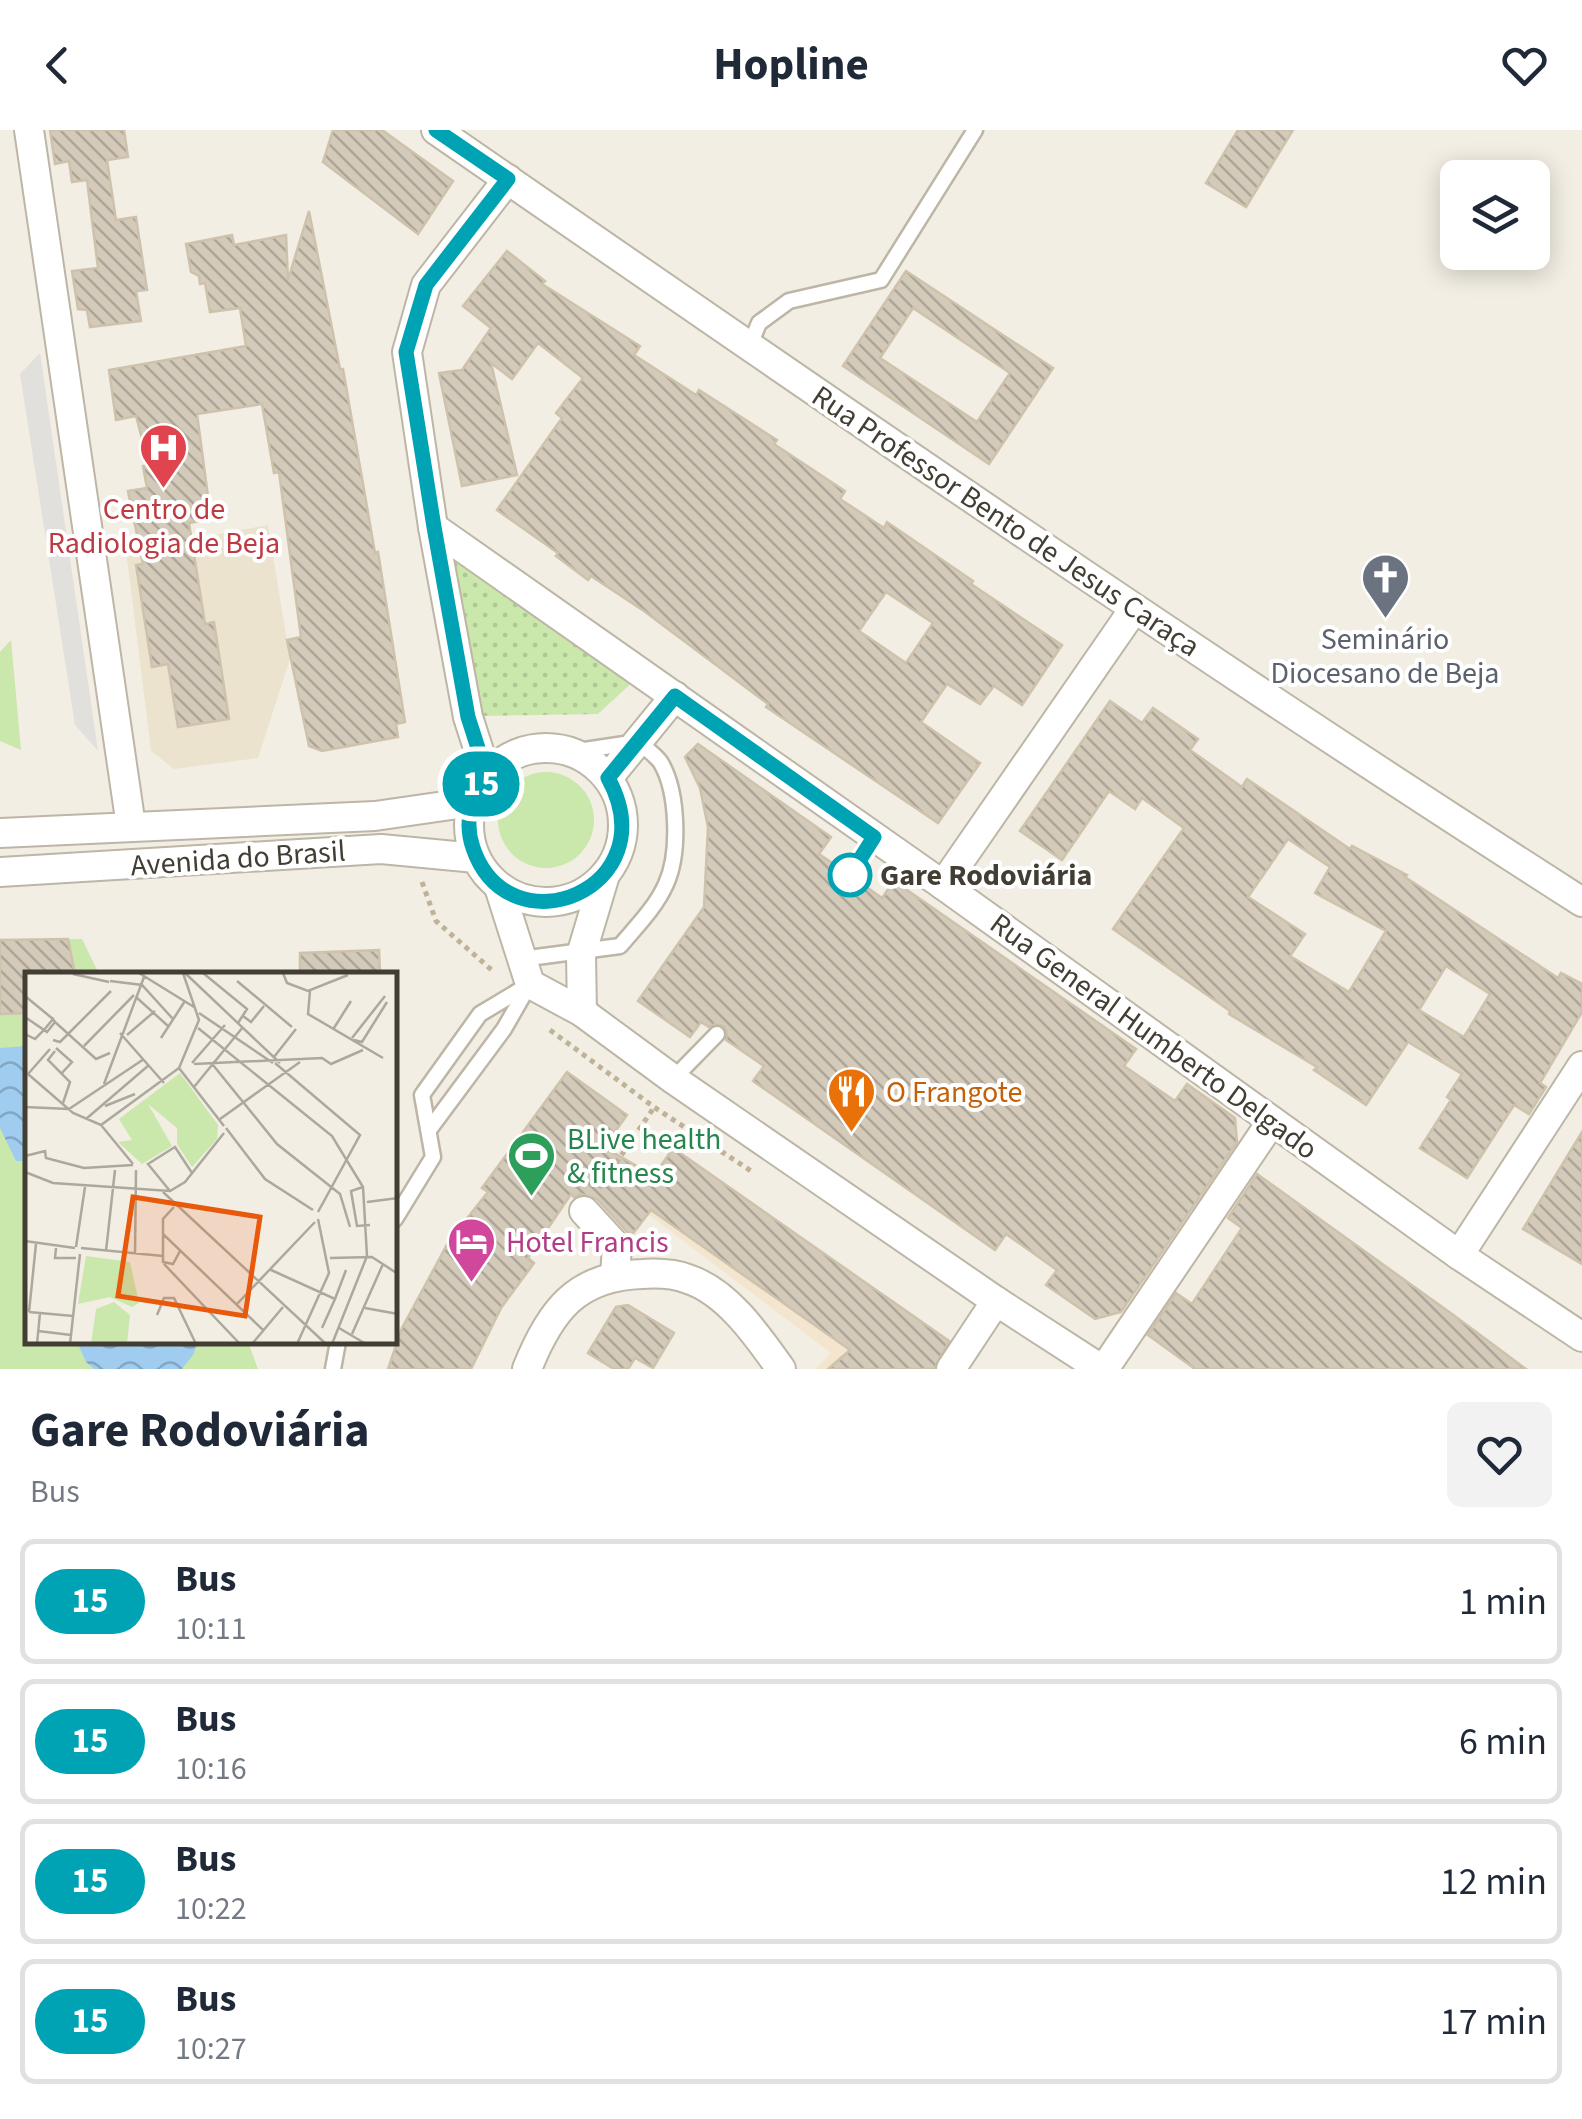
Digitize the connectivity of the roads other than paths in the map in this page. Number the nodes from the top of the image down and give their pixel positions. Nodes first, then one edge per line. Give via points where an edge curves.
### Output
1 (29, 130) edge
2 (436, 130) edge
3 (975, 130) edge
4 (508, 179) junction
5 (750, 345) junction
6 (434, 527) junction
7 (1134, 610) junction
8 (675, 696) junction
9 (638, 742) junction
10 (571, 752) junction
11 (487, 776) junction
12 (608, 778) junction
13 (472, 802) junction
14 (132, 826) junction
15 (0, 833) edge
16 (874, 837) junction
17 (476, 858) junction
18 (0, 872) edge
19 (850, 875) dead end
20 (605, 876) junction
21 (943, 885) junction
22 (500, 887) junction
23 (1582, 902) edge
24 (583, 950) junction
25 (520, 985) junction
26 (582, 1012) junction
27 (718, 1034) dead end
28 (1582, 1066) edge
29 (673, 1079) junction
30 (1272, 1121) junction
31 (429, 1130) junction
32 (398, 1211) edge
33 (584, 1211) road end
34 (1459, 1255) junction
35 (616, 1275) junction
36 (996, 1302) junction
37 (1582, 1337) edge
38 (338, 1344) edge
39 (333, 1369) edge
40 (528, 1369) edge
41 (781, 1369) edge
42 (951, 1369) edge
43 (1102, 1369) edge

1 - 14 street
2 - 4 street, Rua Professor Bento de Jesus Caraça
3 - 5 lane via 881,280 789,300 759,323
4 - 5 street, Rua Professor Bento de Jesus Caraça
4 - 6 street via 426,285 406,352
5 - 7 street, Rua Professor Bento de Jesus Caraça
6 - 8 street, Rua General Humberto Delgado
6 - 11 street via 468,717
7 - 21 street
7 - 23 street, Rua Professor Bento de Jesus Caraça
8 - 9 street
8 - 16 street, Rua General Humberto Delgado
9 - 10 lane
9 - 12 street
9 - 24 lane via 660,760 672,792 676,836 668,882 620,946
10 - 11 street via 525,750
10 - 12 street
11 - 13 street
12 - 20 street via 623,817 620,848
13 - 14 street, Avenida do Brasil via 376,816
13 - 17 street via 468,821
14 - 15 street, Avenida do Brasil
16 - 19 lane
16 - 21 street, Rua General Humberto Delgado
17 - 18 street, Avenida do Brasil via 381,849
17 - 22 street
20 - 22 street via 554,901 520,898
20 - 24 street
21 - 30 street, Rua General Humberto Delgado
22 - 25 street
24 - 25 lane
24 - 26 street
25 - 26 street
25 - 31 lane via 504,1029
25 - 31 lane via 480,1014 422,1095
26 - 29 street
27 - 29 lane
28 - 34 street
29 - 36 street
30 - 34 street, Rua General Humberto Delgado
30 - 43 street
31 - 32 lane via 433,1157
33 - 35 street via 617,1247
34 - 37 street, Rua General Humberto Delgado
35 - 40 street via 566,1301 540,1337
35 - 41 street via 690,1279 726,1302
36 - 42 street
36 - 43 street
38 - 39 lane

